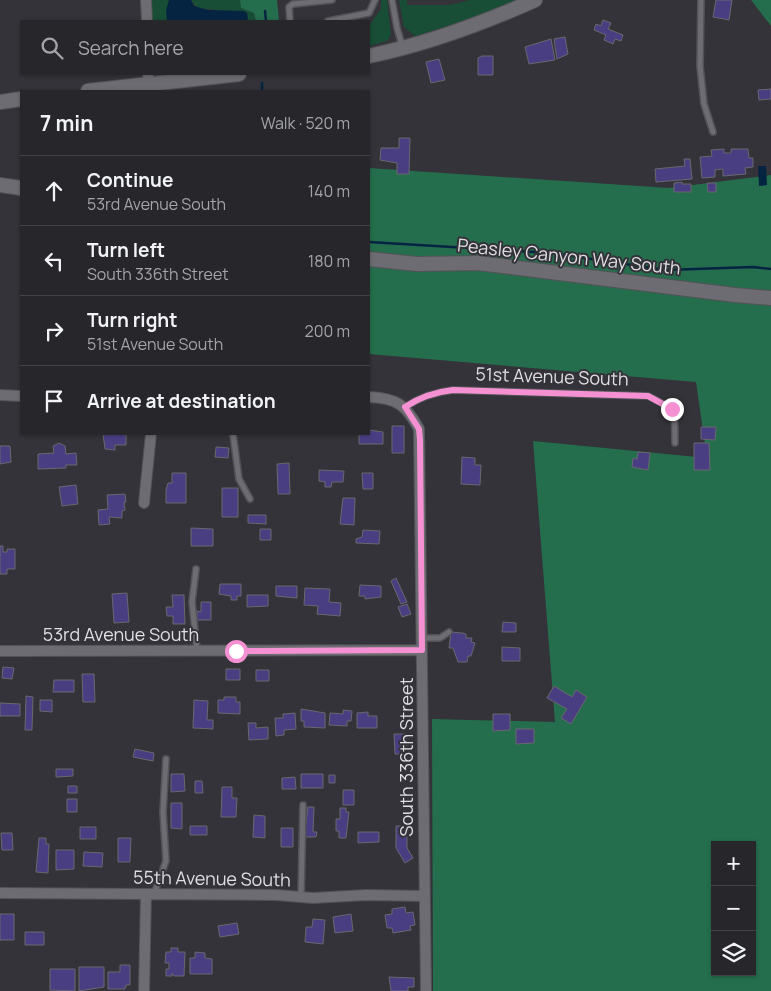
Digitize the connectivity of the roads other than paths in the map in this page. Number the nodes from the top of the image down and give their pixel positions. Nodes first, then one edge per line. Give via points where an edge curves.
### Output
1 (146, 0) edge
2 (332, 0) edge
3 (375, 0) edge
4 (392, 0) edge
5 (535, 0) edge
6 (701, 0) edge
7 (147, 20) edge
8 (290, 20) edge
9 (333, 20) edge
10 (404, 48) junction
11 (370, 56) edge
12 (229, 75) edge
13 (149, 83) edge
14 (96, 90) edge
15 (20, 99) edge
16 (0, 102) edge
17 (713, 132) dead end
18 (0, 185) edge
19 (20, 188) edge
20 (370, 259) edge
21 (735, 295) junction
22 (771, 298) edge
23 (771, 303) edge
24 (0, 395) edge
25 (20, 396) edge
26 (370, 397) edge
27 (405, 407) junction
28 (151, 435) edge
29 (233, 435) edge
30 (675, 443) dead end
31 (250, 499) dead end
32 (144, 503) dead end
33 (196, 568) dead end
34 (449, 632) dead end
35 (422, 638) junction
36 (422, 650) junction
37 (0, 651) edge
38 (197, 651) junction
39 (166, 759) dead end
40 (304, 805) dead end
41 (0, 893) edge
42 (150, 894) junction
43 (424, 896) junction
44 (301, 897) junction
45 (144, 991) edge
46 (426, 991) edge

1 - 7 street
2 - 8 lane via 293,4 289,7
3 - 9 lane via 369,13
4 - 10 lane
5 - 10 street via 487,22
6 - 17 lane via 700,66 704,104
10 - 11 street
12 - 13 street
13 - 14 street
15 - 16 street
18 - 19 street
20 - 21 street, Peasley Canyon Way South via 417,264 478,263
21 - 22 street, Peasley Canyon Way South
21 - 23 street, Peasley Canyon Way South
24 - 25 street
26 - 27 street via 390,400
27 - 30 lane, 51st Avenue South via 430,394 453,390 648,396 672,409
27 - 35 street, South 336th Street via 420,435
28 - 32 street
29 - 31 lane via 239,480
33 - 38 lane via 192,602
34 - 35 lane via 440,638
35 - 36 street, South 336th Street
36 - 38 street, 53rd Avenue South
36 - 43 street, South 336th Street
37 - 38 street, 53rd Avenue South
39 - 42 lane via 163,812 166,861
40 - 44 lane
41 - 42 street, 55th Avenue South
42 - 44 street, 55th Avenue South
42 - 45 street
43 - 44 street, 55th Avenue South
43 - 46 street, South 336th Street

